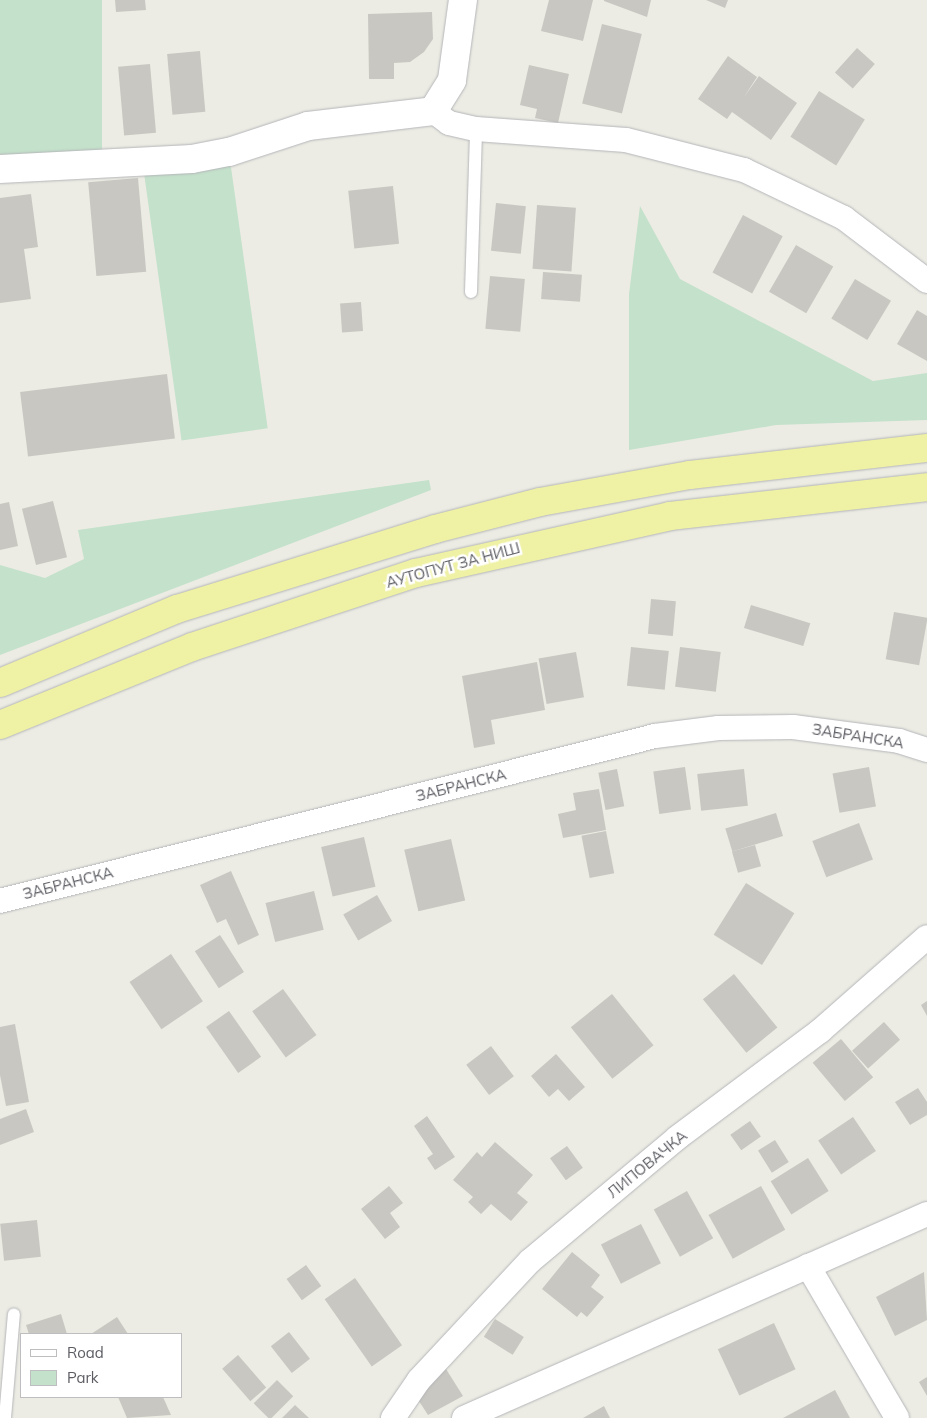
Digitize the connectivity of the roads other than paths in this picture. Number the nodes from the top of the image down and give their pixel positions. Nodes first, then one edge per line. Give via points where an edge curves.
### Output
1 (463, 0) edge
2 (433, 111) junction
3 (476, 129) junction
4 (0, 169) edge
5 (927, 280) edge
6 (471, 292) dead end
7 (927, 448) edge
8 (927, 487) edge
9 (0, 683) edge
10 (0, 724) edge
11 (927, 750) edge
12 (0, 901) edge
13 (927, 937) edge
14 (927, 1214) edge
15 (808, 1266) junction
16 (14, 1314) dead end
17 (509, 1410) edge
18 (5, 1418) edge
19 (393, 1418) edge
20 (464, 1418) edge
21 (897, 1418) edge

1 - 2 street via 452,80
2 - 3 street via 450,124
2 - 4 street via 308,126 229,152 192,159
3 - 5 street via 626,140 744,170 844,218
3 - 6 lane
7 - 9 highway via 680,476 540,502 435,529 177,609
8 - 10 highway, АУТОПУТ ЗА НИШ via 670,516 416,574 192,648
11 - 12 street, ЗАБРАНСКА via 890,739 793,727 718,728 655,736
13 - 19 street, ЛИПОВАЧКА via 820,1031 677,1138 530,1261 419,1380
14 - 15 street
15 - 17 street
15 - 21 street
16 - 18 lane
17 - 20 street

